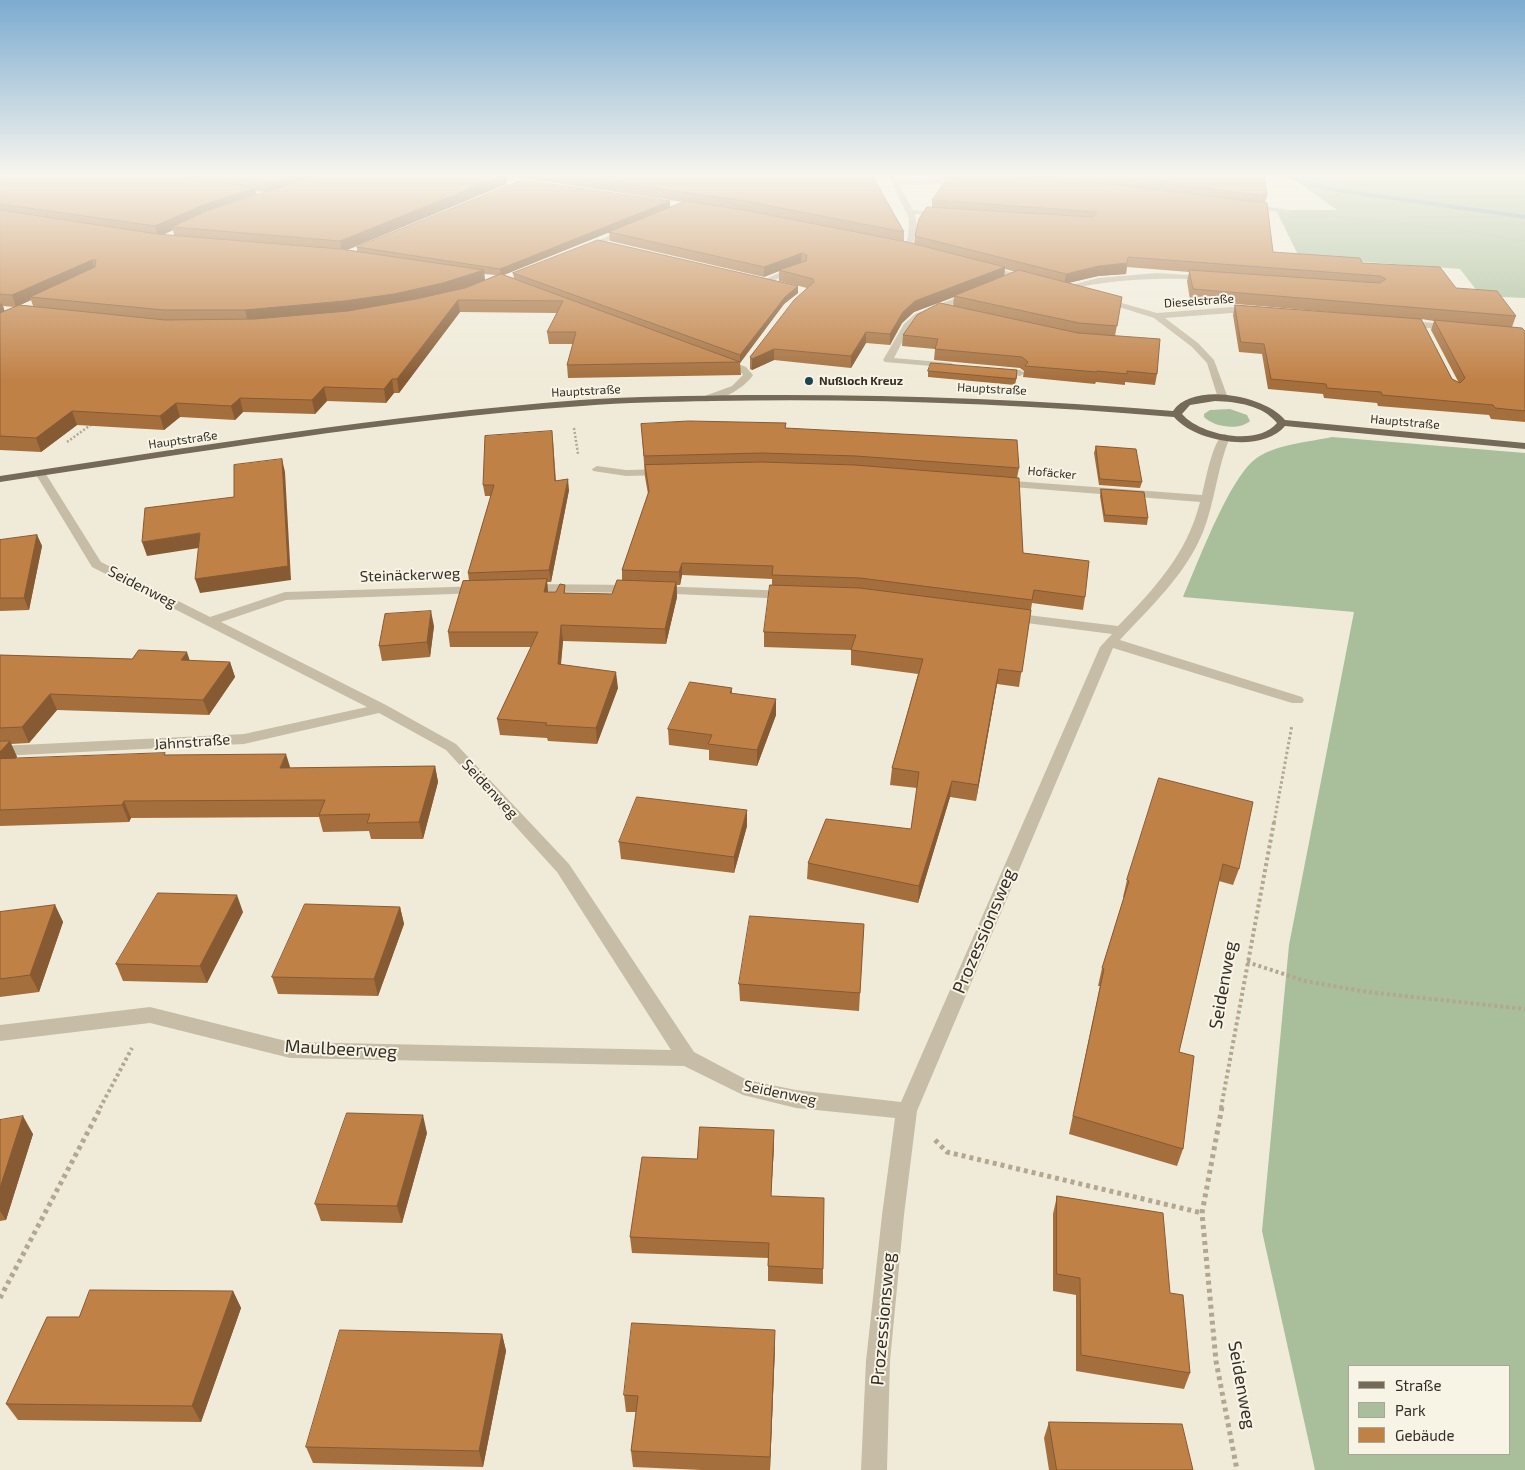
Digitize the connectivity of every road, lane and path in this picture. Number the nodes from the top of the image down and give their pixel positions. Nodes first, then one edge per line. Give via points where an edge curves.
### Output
1 (597, 244) edge
2 (602, 244) edge
3 (910, 244) edge
4 (898, 246) edge
5 (618, 247) edge
6 (908, 248) junction
7 (917, 251) edge
8 (573, 253) edge
9 (973, 265) edge
10 (802, 267) edge
11 (1019, 276) junction
12 (758, 278) edge
13 (1215, 279) edge
14 (767, 280) junction
15 (1038, 281) edge
16 (1001, 283) edge
17 (784, 284) edge
18 (1056, 286) edge
19 (1065, 288) junction
20 (983, 290) edge
21 (938, 308) junction
22 (956, 312) edge
23 (1260, 312) edge
24 (1157, 316) junction
25 (1393, 323) edge
26 (1459, 328) edge
27 (715, 358) edge
28 (964, 368) edge
29 (983, 370) edge
30 (1020, 373) edge
31 (1223, 398) junction
32 (705, 399) junction
33 (1177, 414) junction
34 (97, 421) edge
35 (1282, 423) junction
36 (1226, 437) junction
37 (66, 443) dead end
38 (1525, 446) edge
39 (597, 469) dead end
40 (675, 472) edge
41 (40, 473) junction
42 (0, 479) edge
43 (991, 482) edge
44 (1205, 499) junction
45 (517, 588) edge
46 (498, 589) edge
47 (801, 595) edge
48 (996, 615) edge
49 (210, 621) junction
50 (1117, 636) junction
51 (1297, 700) joint
52 (381, 708) junction
53 (0, 751) edge
54 (1247, 962) junction
55 (1525, 1009) edge
56 (150, 1014) junction
57 (0, 1033) edge
58 (687, 1058) junction
59 (907, 1111) junction
60 (1202, 1213) junction
61 (0, 1298) edge
62 (874, 1470) edge
63 (1237, 1470) edge

1 - 8 street
2 - 5 street
3 - 6 street
4 - 6 street
6 - 7 street
9 - 11 street
10 - 14 street
11 - 15 street
11 - 16 street
12 - 14 street
13 - 19 street via 1158,275 1098,280
14 - 17 street
18 - 19 street
19 - 24 street
20 - 21 street
21 - 22 street
21 - 28 street via 908,324 888,360
23 - 24 street, Dieselstraße via 1232,310
24 - 31 street via 1196,345 1211,362
25 - 26 street via 1424,329
27 - 32 street via 746,366 748,375 738,387
29 - 30 street
31 - 33 main road via 1186,403
31 - 35 main road via 1258,405
32 - 33 main road, Hauptstraße via 900,396
32 - 41 main road, Hauptstraße via 568,403 448,416
33 - 36 main road via 1192,428
34 - 37 path
35 - 36 main road via 1275,433 1266,436
35 - 38 main road, Hauptstraße
36 - 44 street, Prozessionsweg via 1217,454
39 - 40 street via 626,473
41 - 42 main road, Hauptstraße
41 - 49 street, Seidenweg via 96,564
43 - 44 street, Hofäcker
44 - 50 street, Prozessionsweg via 1193,542 1177,569 1150,603
45 - 47 street
46 - 49 street, Steinäckerweg via 285,596
48 - 50 street
49 - 52 street, Seidenweg
50 - 51 street
50 - 59 street, Prozessionsweg via 1103,656
51 - 54 path, Seidenweg
52 - 53 street, Jahnstraße via 244,739
52 - 58 street, Seidenweg via 451,747 563,868
54 - 55 path via 1305,981 1367,992
54 - 60 path, Seidenweg
56 - 57 street, Maulbeerweg
56 - 58 street, Maulbeerweg via 290,1050
56 - 61 path
58 - 59 street, Seidenweg via 743,1087 796,1099
59 - 60 path via 947,1152
59 - 62 street, Prozessionsweg via 878,1361
60 - 63 path, Seidenweg via 1216,1361

